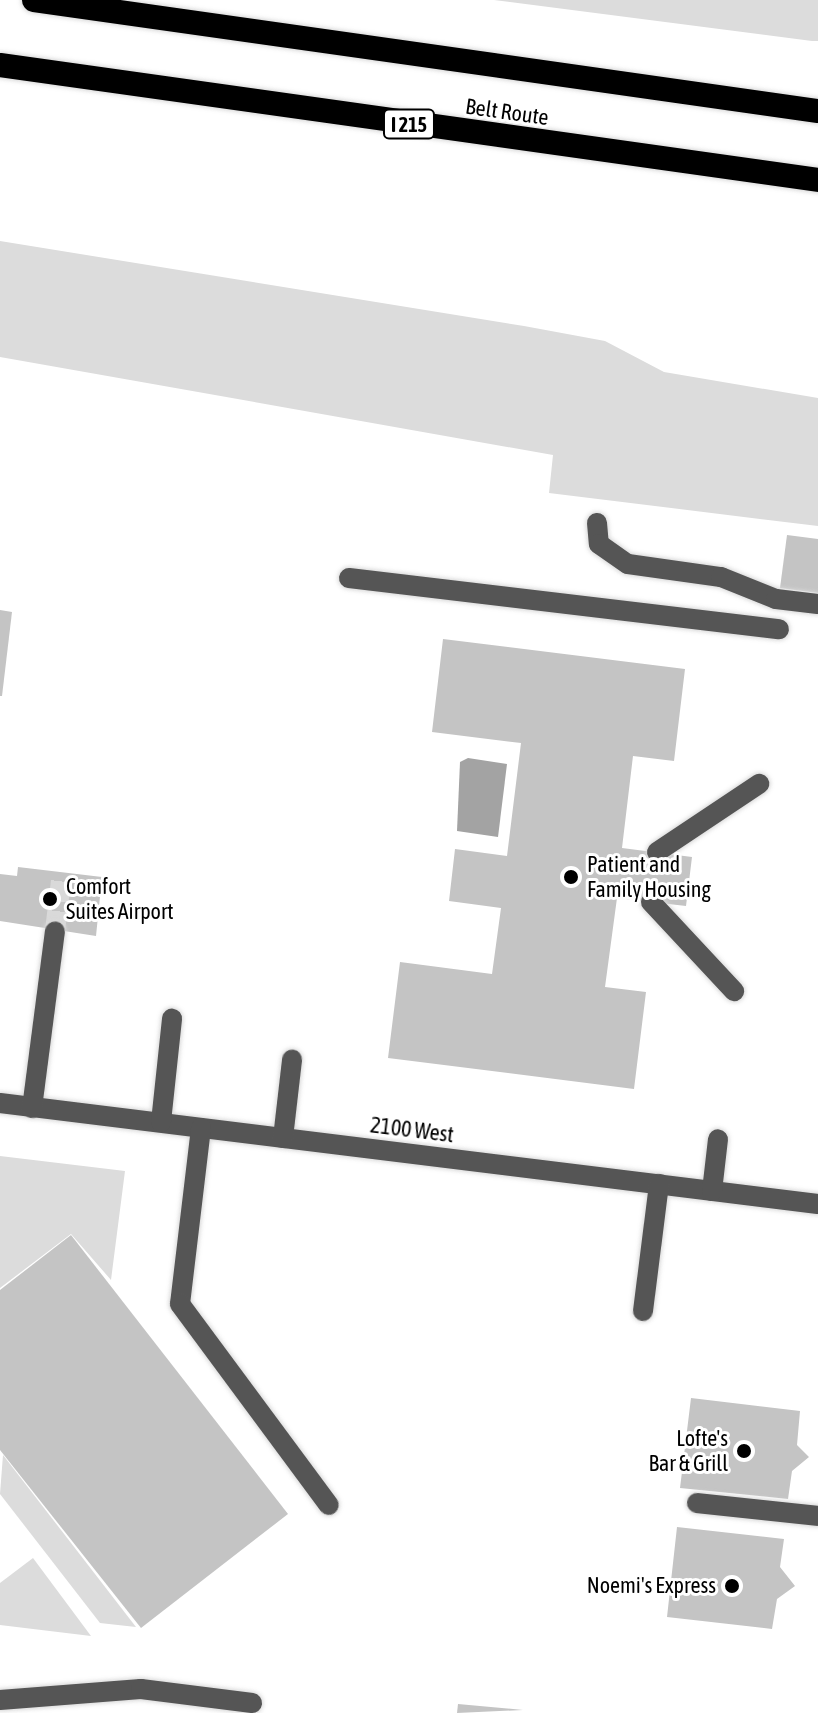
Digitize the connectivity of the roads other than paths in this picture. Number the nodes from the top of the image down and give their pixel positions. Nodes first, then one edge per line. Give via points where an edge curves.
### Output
1 (34, 0) edge
2 (0, 65) edge
3 (818, 111) edge
4 (818, 180) edge
5 (597, 523) dead end
6 (349, 578) dead end
7 (818, 604) edge
8 (779, 629) dead end
9 (759, 784) dead end
10 (657, 852) dead end
11 (651, 902) dead end
12 (55, 931) tunnel mouth
13 (734, 991) dead end
14 (172, 1019) dead end
15 (292, 1060) dead end
16 (0, 1103) edge
17 (32, 1108) junction
18 (161, 1122) junction
19 (201, 1128) junction
20 (283, 1138) junction
21 (718, 1139) dead end
22 (659, 1184) junction
23 (712, 1191) junction
24 (818, 1204) edge
25 (643, 1311) dead end
26 (697, 1503) dead end
27 (329, 1505) dead end
28 (818, 1516) edge
29 (0, 1700) edge
30 (252, 1703) dead end

1 - 3 highway, Belt Route
2 - 4 highway, Belt Route / I 215
5 - 7 street via 599,544 628,564 721,577 776,599
6 - 8 street
9 - 10 street
11 - 13 street
12 - 17 street
14 - 18 street
15 - 20 street
16 - 17 street, 2100 West
17 - 18 street, 2100 West
18 - 19 street, 2100 West
19 - 20 street, 2100 West
19 - 27 street via 180,1304
20 - 22 street, 2100 West
21 - 23 street
22 - 23 street, 2100 West
22 - 25 street
23 - 24 street, 2100 West
26 - 28 street
29 - 30 street via 141,1689

